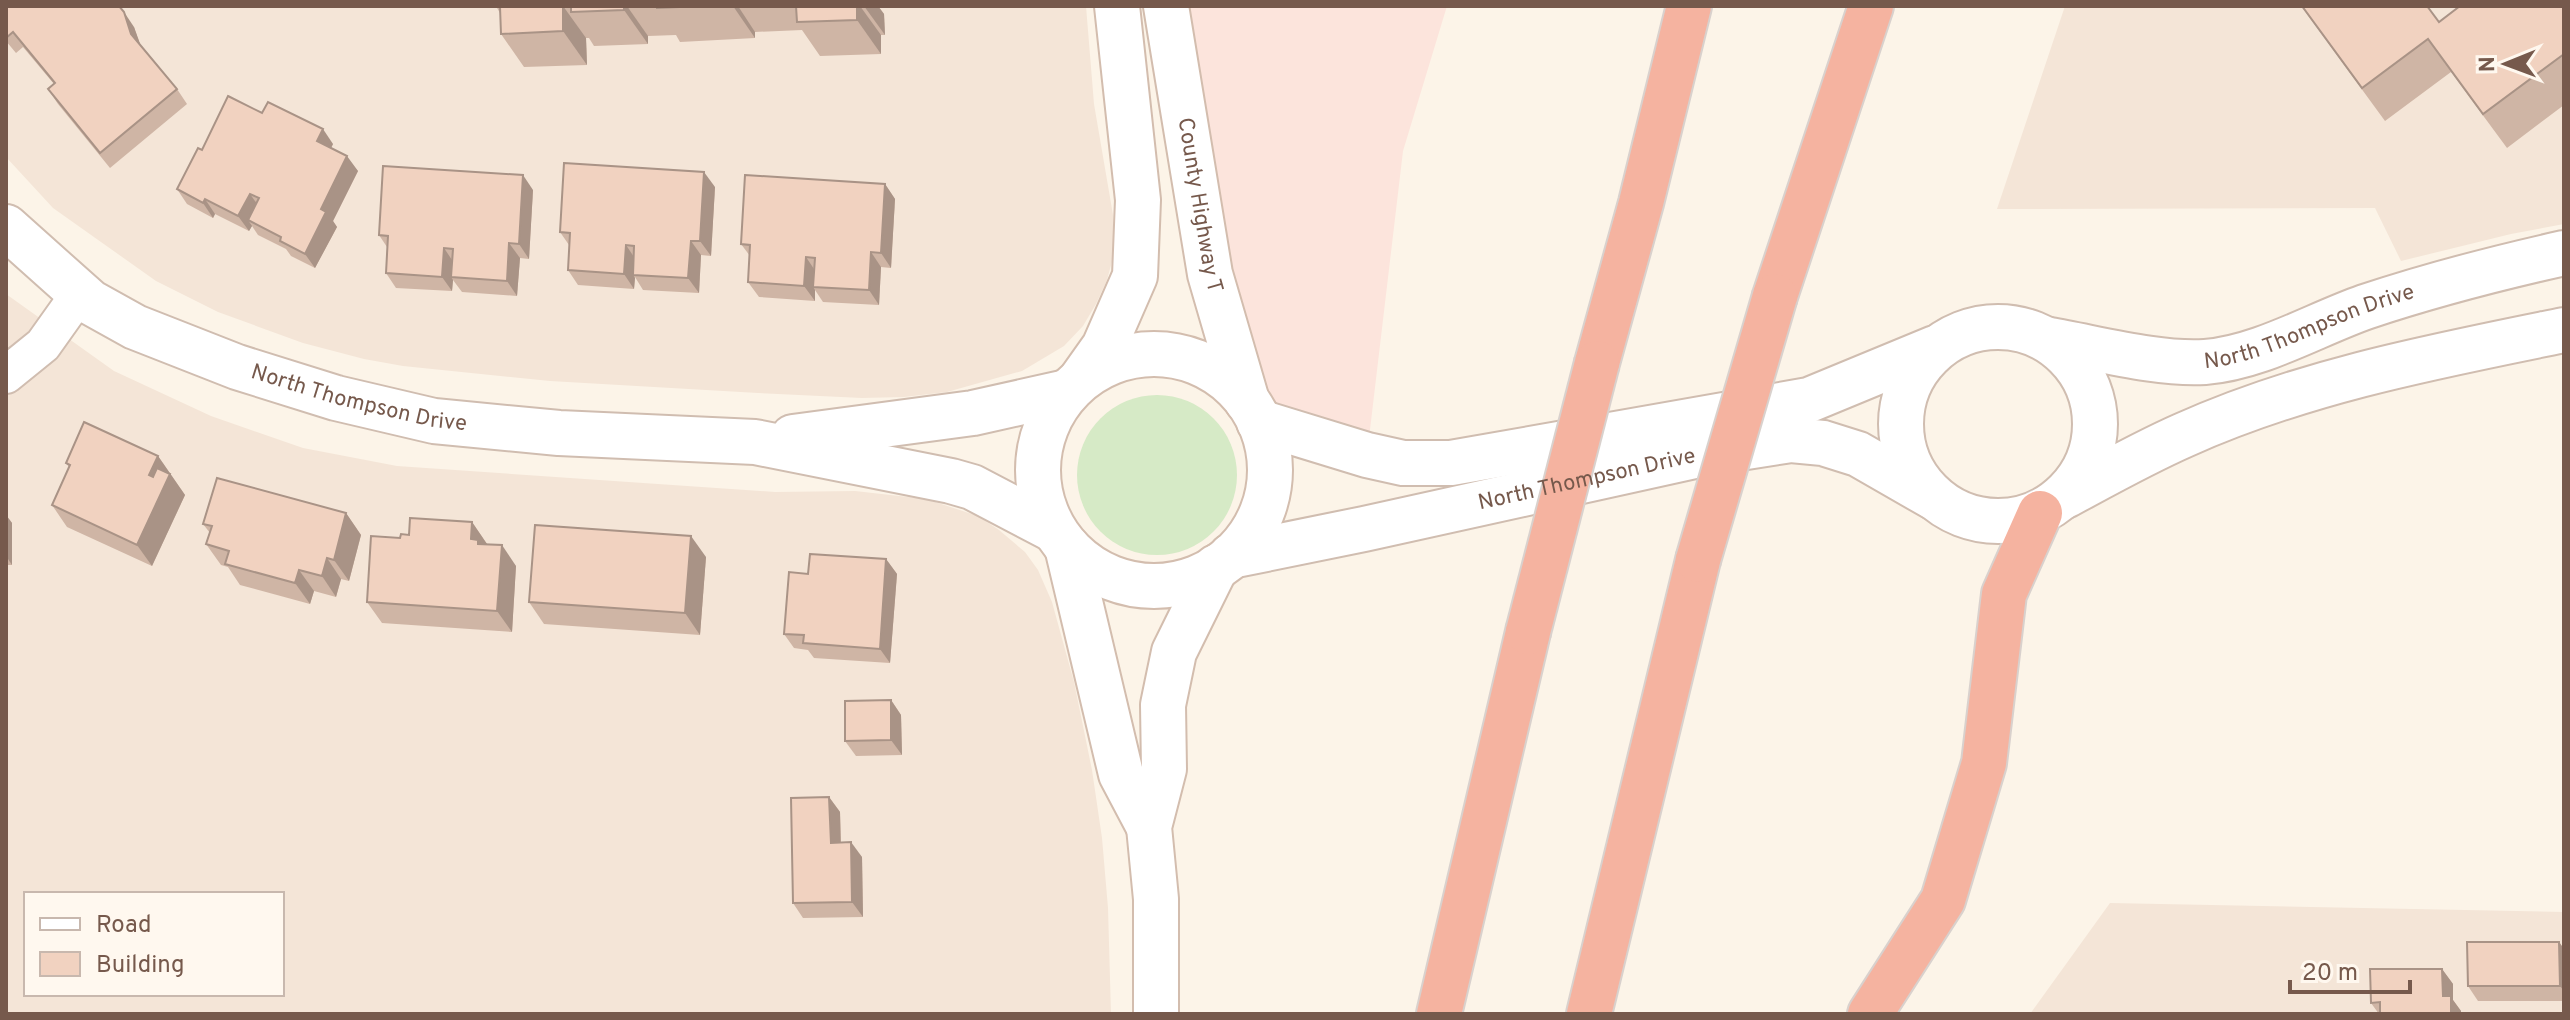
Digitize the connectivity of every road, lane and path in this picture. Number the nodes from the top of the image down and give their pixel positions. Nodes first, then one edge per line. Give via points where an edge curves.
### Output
1 (1117, 6) edge
2 (1166, 6) edge
3 (1689, 6) edge
4 (1871, 6) edge
5 (6, 227) edge
6 (2564, 253) edge
7 (80, 293) junction
8 (2564, 330) edge
9 (2049, 340) junction
10 (1935, 348) junction
11 (6, 375) edge
12 (1075, 385) junction
13 (1253, 412) junction
14 (755, 442) junction
15 (1933, 497) junction
16 (2052, 504) junction
17 (1060, 538) junction
18 (1224, 562) junction
19 (1149, 827) junction
20 (1156, 1014) edge
21 (1439, 1014) edge
22 (1589, 1014) edge
23 (1870, 1014) edge

1 - 12 street via 1138,200 1135,276 1104,347
2 - 13 street, County Highway T via 1210,274
3 - 21 highway, bridge via 1528,632
4 - 22 highway, bridge via 1775,296 1698,560
5 - 7 street, North Thompson Drive
6 - 9 street, North Thompson Drive via 2473,273 2363,308 2261,349 2206,362
7 - 11 street via 43,345
7 - 14 street, North Thompson Drive via 135,327 237,367 434,421
8 - 16 street via 2363,374 2275,401 2183,435
9 - 10 street via 2021,328 1991,326 1962,332
9 - 16 street via 2072,359 2088,384 2095,414 2094,444 2083,472
10 - 13 street, North Thompson Drive via 1809,400 1451,463 1403,463 1367,455
10 - 15 street via 1914,373 1902,405 1901,439 1912,471
12 - 13 street via 1119,359 1159,354 1199,363 1233,386
12 - 14 street, North Thompson Drive via 973,413
12 - 17 street via 1045,428 1040,449 1040,491
13 - 18 street via 1268,453 1267,490 1255,526
14 - 17 street, North Thompson Drive via 972,487
15 - 16 street via 1957,513 1984,521 2012,521
15 - 18 street, North Thompson Drive via 1858,454 1791,440 1708,453
16 - 23 highway via 2004,594 1984,763 1943,900
17 - 18 street via 1087,565 1138,585 1192,579
17 - 19 street via 1121,774
18 - 19 street via 1174,652 1168,673 1164,769
19 - 20 street via 1156,899

